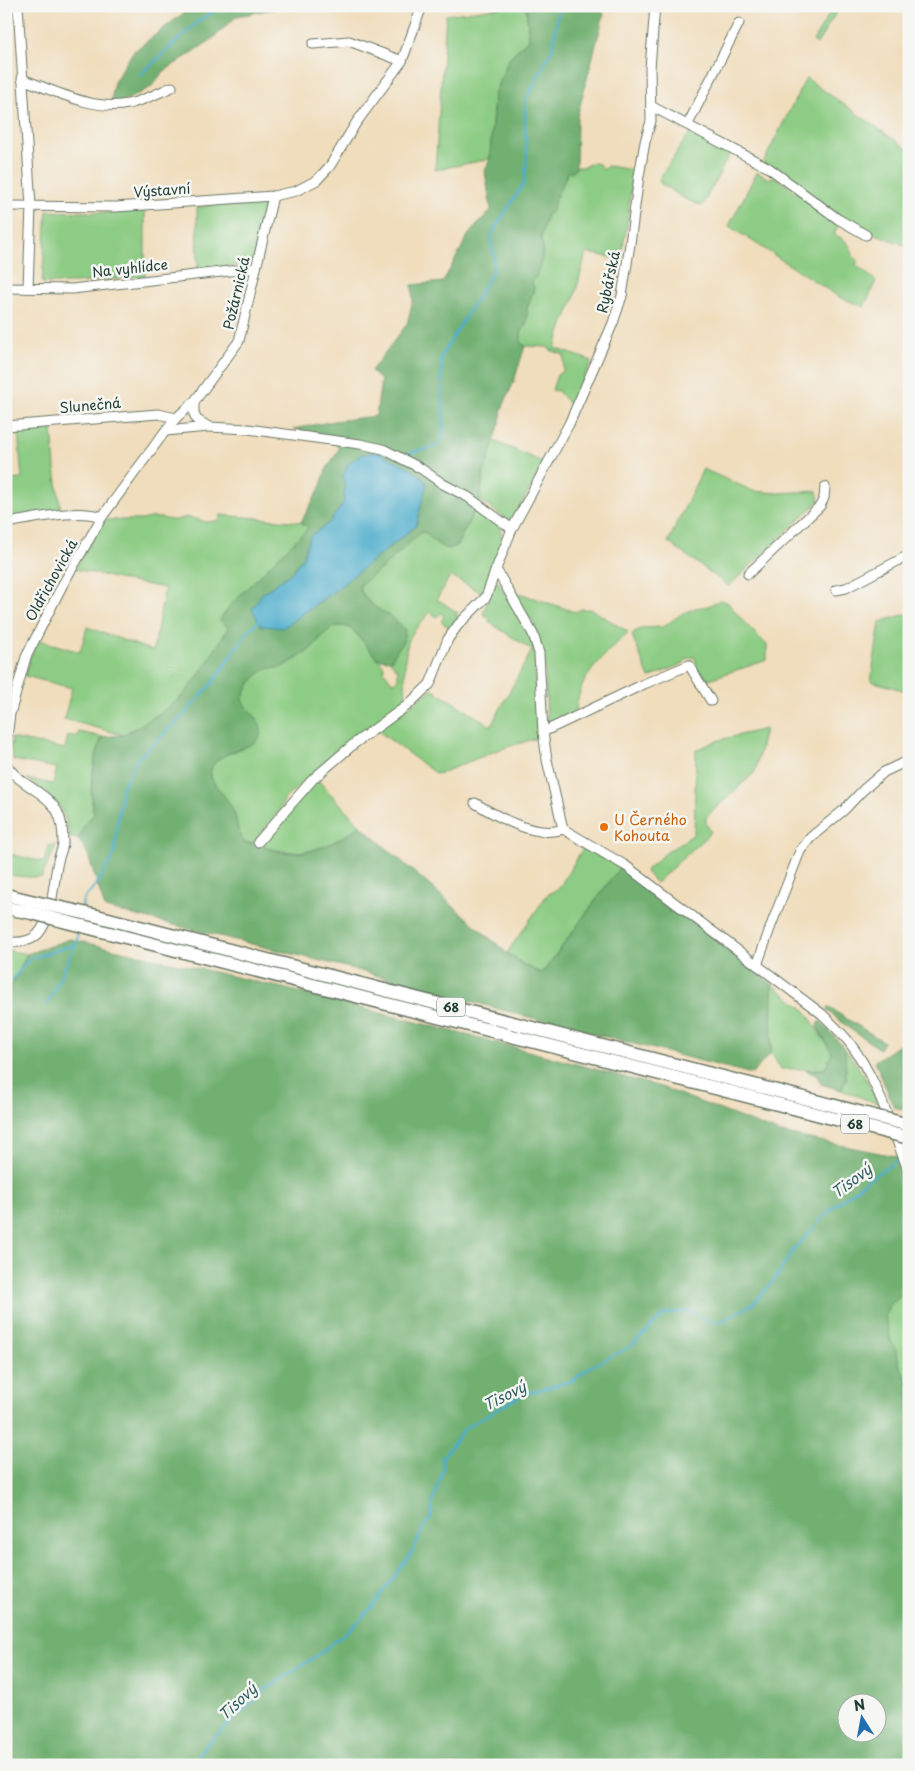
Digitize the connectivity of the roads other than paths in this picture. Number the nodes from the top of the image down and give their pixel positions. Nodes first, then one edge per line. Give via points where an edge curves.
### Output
1 (18, 6) edge
2 (422, 6) edge
3 (655, 6) edge
4 (739, 23) dead end
5 (313, 44) dead end
6 (402, 61) junction
7 (22, 79) junction
8 (172, 88) dead end
9 (651, 106) junction
10 (688, 124) junction
11 (274, 196) junction
12 (6, 206) edge
13 (31, 206) junction
14 (866, 235) dead end
15 (256, 268) junction
16 (6, 288) edge
17 (28, 288) junction
18 (194, 402) junction
19 (176, 418) junction
20 (6, 426) edge
21 (209, 427) junction
22 (166, 431) junction
23 (825, 487) dead end
24 (102, 517) junction
25 (6, 523) edge
26 (512, 529) junction
27 (909, 555) edge
28 (496, 569) junction
29 (748, 574) dead end
30 (836, 590) dead end
31 (711, 701) dead end
32 (543, 732) junction
33 (6, 745) edge
34 (909, 760) edge
35 (6, 764) edge
36 (475, 804) dead end
37 (562, 829) junction
38 (258, 842) dead end
39 (6, 895) edge
40 (33, 907) junction
41 (6, 908) edge
42 (6, 942) edge
43 (757, 965) junction
44 (802, 1104) junction
45 (909, 1125) edge
46 (909, 1138) edge
47 (909, 1172) edge

1 - 7 street
2 - 6 street
3 - 9 street, Rybářská via 650,68
4 - 10 street
5 - 6 street via 349,41
6 - 11 street, Výstavní via 317,180 296,191
7 - 8 street via 83,101 104,104 127,104
7 - 13 street
9 - 10 street
9 - 26 street, Rybářská via 622,296 569,424
10 - 14 street via 769,168 838,219
11 - 13 street, Výstavní via 116,207
11 - 15 street, Požárnická
12 - 13 street, Výstavní
13 - 17 street
15 - 17 street, Na vyhlídce via 72,289
15 - 18 street, Požárnická via 239,341
16 - 17 street, Na vyhlídce
18 - 19 street, Požárnická
18 - 21 street via 197,420
19 - 20 street, Slunečná via 158,414
19 - 22 street, Požárnická
21 - 22 street
21 - 26 street via 257,430 383,449 468,497
22 - 24 street, Oldřichovická
23 - 29 street via 820,506
24 - 25 street via 68,515
24 - 33 street, Oldřichovická via 26,657 10,714
26 - 28 street, Rybářská
27 - 30 street via 846,588
28 - 32 street via 533,634 539,653
28 - 38 street, Rybářská via 486,597 448,639 430,684 313,779
31 - 32 street via 689,664
32 - 37 street
34 - 43 street via 884,772 811,836 800,851
35 - 42 street via 11,773 46,798 58,813 63,845 43,926 37,936 29,940
36 - 37 street via 509,822 548,833
37 - 43 street via 626,866
39 - 40 highway, 68
40 - 41 highway, 68
40 - 44 highway, 68, bridge via 392,1004
43 - 47 street via 822,1014 849,1041 883,1100
44 - 45 highway, 68, bridge
44 - 46 highway, 68, bridge

